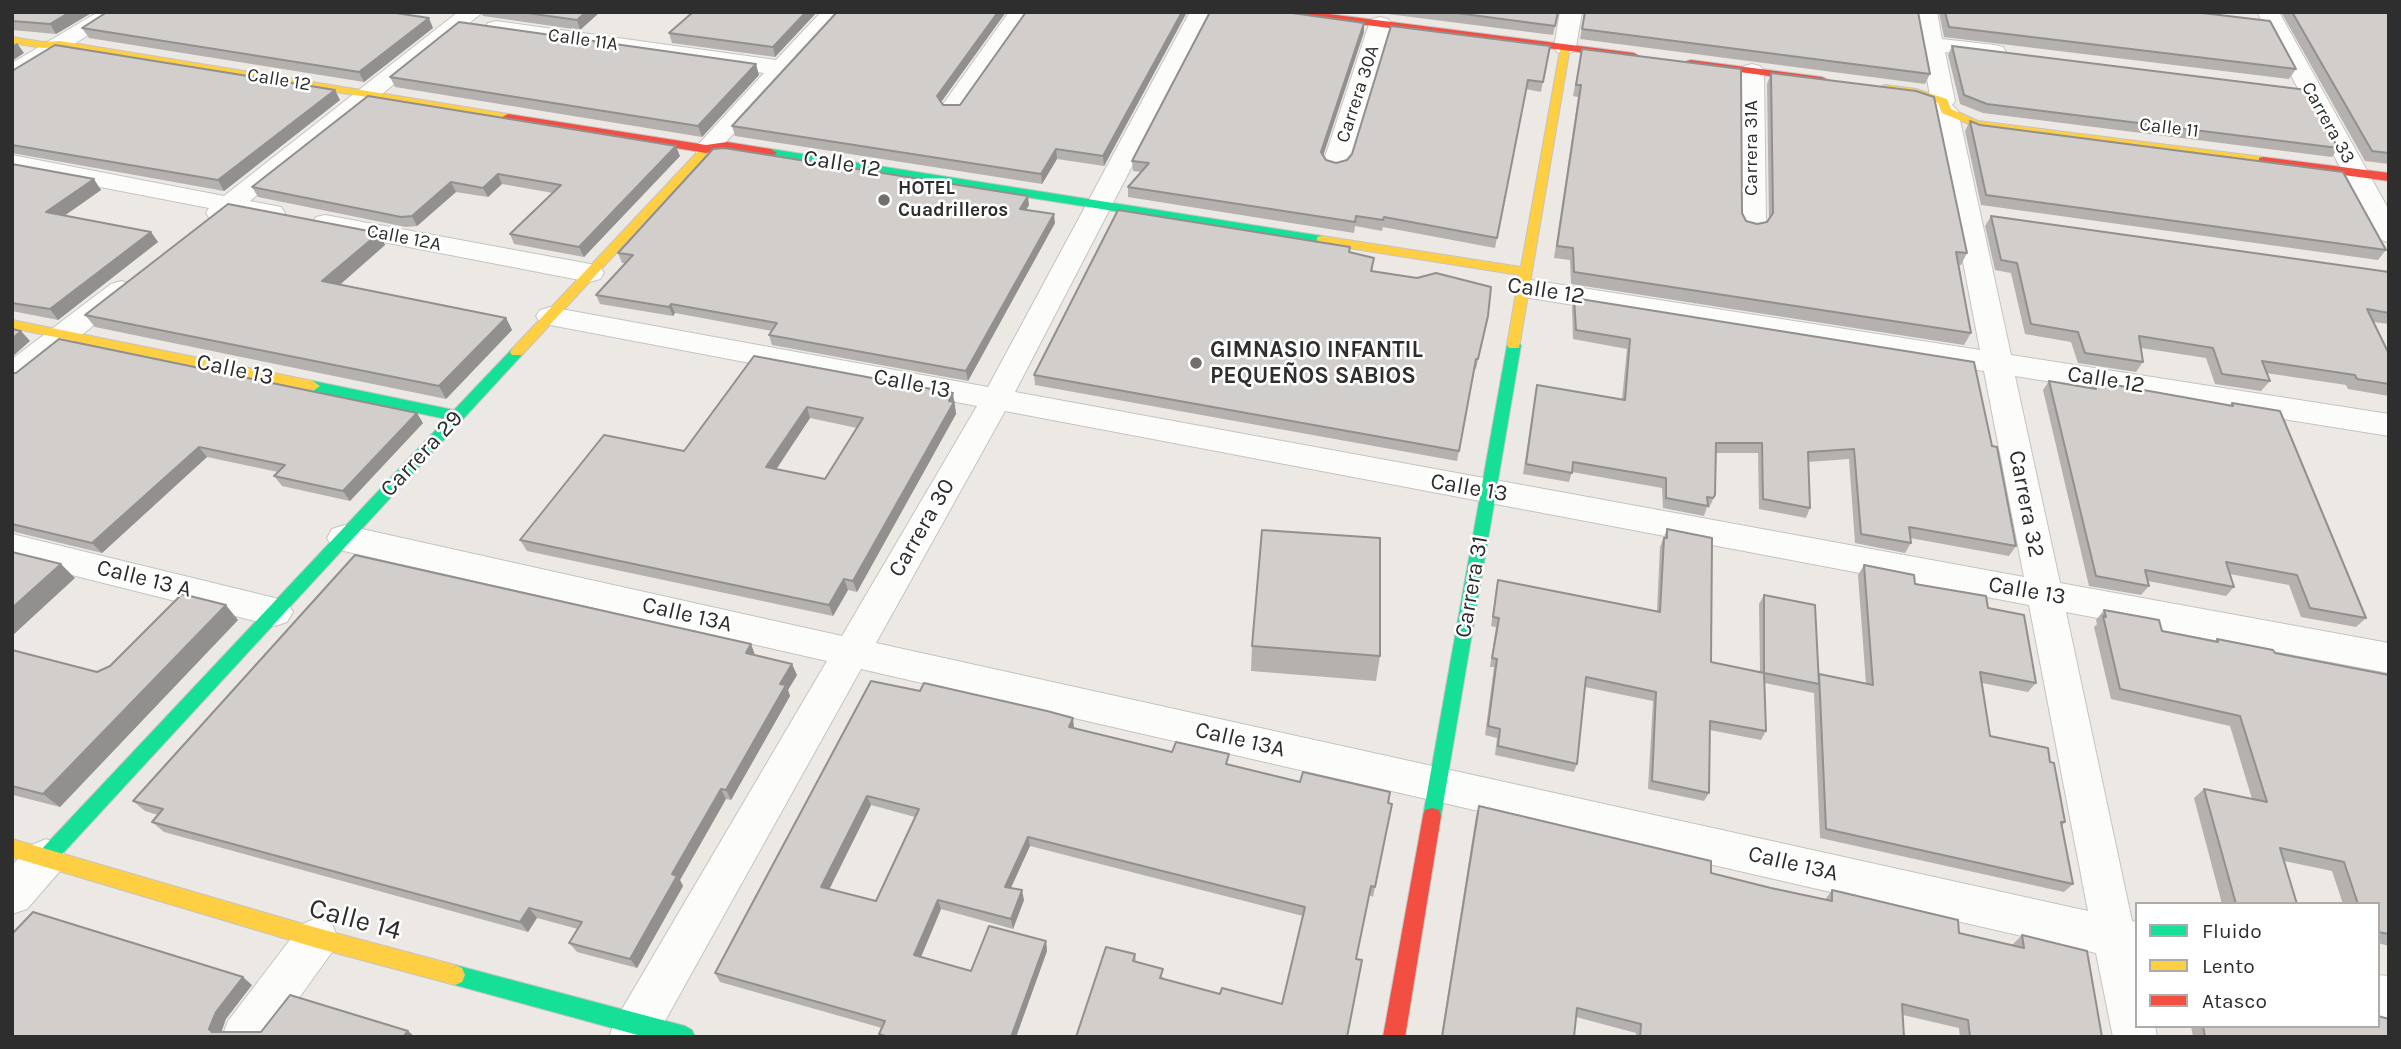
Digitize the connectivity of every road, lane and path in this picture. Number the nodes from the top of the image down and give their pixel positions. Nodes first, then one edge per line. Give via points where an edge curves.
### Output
1 (114, 12) edge
2 (832, 12) edge
3 (1020, 12) edge
4 (1201, 12) edge
5 (1287, 12) edge
6 (1571, 12) edge
7 (1926, 12) edge
8 (455, 18) edge
9 (2263, 18) edge
10 (1380, 24) junction
11 (12, 29) edge
12 (12, 40) edge
13 (60, 44) junction
14 (1932, 44) junction
15 (1565, 47) junction
16 (2013, 54) edge
17 (1645, 57) edge
18 (1672, 61) edge
19 (781, 68) junction
20 (1752, 71) junction
21 (12, 73) edge
22 (1834, 81) edge
23 (1875, 86) edge
24 (2283, 88) edge
25 (2311, 91) junction
26 (369, 95) junction
27 (1945, 106) junction
28 (953, 107) edge
29 (706, 149) junction
30 (12, 162) edge
31 (1336, 163) edge
32 (2355, 173) junction
33 (2389, 177) edge
34 (229, 205) junction
35 (1097, 212) junction
36 (1753, 225) edge
37 (197, 231) edge
38 (2389, 234) edge
39 (590, 273) junction
40 (142, 274) edge
41 (1525, 280) junction
42 (550, 316) junction
43 (12, 324) edge
44 (65, 335) junction
45 (1996, 354) junction
46 (12, 374) edge
47 (996, 400) junction
48 (2389, 408) edge
49 (458, 416) junction
50 (2389, 425) edge
51 (1488, 491) junction
52 (344, 538) junction
53 (12, 547) edge
54 (2044, 594) junction
55 (275, 612) junction
56 (849, 652) junction
57 (2389, 658) edge
58 (1437, 784) junction
59 (29, 853) edge
60 (12, 895) edge
61 (317, 938) junction
62 (2126, 939) edge
63 (634, 1030) edge
64 (244, 1037) edge
65 (685, 1037) edge
66 (1394, 1037) edge
67 (2135, 1037) edge

1 - 13 street
2 - 19 street, Carrera 29
3 - 28 street
4 - 35 street, Carrera 30
5 - 10 street
6 - 15 street, Carrera 31
7 - 14 street, Carrera 32
8 - 19 street, Calle 11A
8 - 26 street
9 - 25 street, Carrera 33
10 - 15 street
10 - 31 street, Carrera 30A
11 - 13 street, Calle 12 via 59,36
12 - 13 street, Calle 12
13 - 21 street
13 - 26 street, Calle 12
14 - 16 street
14 - 27 street, Carrera 32
15 - 17 street
15 - 41 street, Carrera 31
18 - 20 street
19 - 29 street, Carrera 29
20 - 22 street
20 - 36 street, Carrera 31A
23 - 27 street, Calle 11 via 1916,92
24 - 25 street
25 - 32 street, Carrera 33
26 - 29 street, Calle 12
26 - 34 street
27 - 32 street, Calle 11 via 1976,124
27 - 45 street, Carrera 32 via 1981,215
29 - 35 street, Calle 12 via 727,146
29 - 39 street, Carrera 29
30 - 34 street, Calle 12A
32 - 33 street, Calle 11
32 - 38 street, Carrera 33
34 - 37 street
34 - 39 street, Calle 12A
35 - 41 street, Calle 12
35 - 47 street, Carrera 30
39 - 42 street, Carrera 29
40 - 44 street
41 - 45 street, Calle 12
41 - 51 street, Carrera 31
42 - 47 street, Calle 13
42 - 49 street, Carrera 29
43 - 44 street, Calle 13
44 - 46 street
44 - 49 street, Calle 13
45 - 48 street, Calle 12
45 - 50 street, Calle 12
45 - 54 street, Carrera 32
47 - 51 street, Calle 13
47 - 56 street, Carrera 30
49 - 52 street, Carrera 29
51 - 54 street, Calle 13
51 - 58 street, Carrera 31
52 - 55 street, Carrera 29
52 - 56 street, Calle 13A
53 - 55 street, Calle 13 A
54 - 57 street, Calle 13
54 - 62 street, Carrera 32
55 - 59 street, Carrera 29
56 - 58 street, Calle 13A
56 - 63 street, Carrera 30
58 - 62 street, Calle 13A
58 - 66 street, Carrera 31
59 - 60 street, Carrera 29
59 - 61 street, Calle 14
61 - 63 street, Calle 14
61 - 64 street
62 - 67 street, Carrera 32
63 - 65 street, Calle 14

